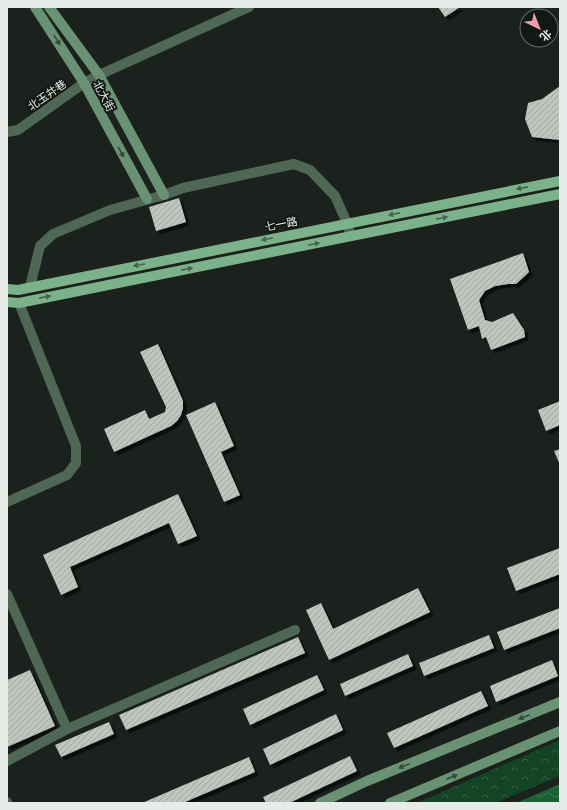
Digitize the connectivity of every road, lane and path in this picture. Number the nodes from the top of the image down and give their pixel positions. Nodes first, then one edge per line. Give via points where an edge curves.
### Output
1 (36, 7) edge
2 (49, 7) edge
3 (249, 7) edge
4 (99, 75) junction
5 (84, 83) junction
6 (7, 132) edge
7 (560, 181) edge
8 (560, 194) edge
9 (164, 195) junction
10 (146, 199) junction
11 (347, 223) junction
12 (351, 236) junction
13 (30, 287) junction
14 (7, 289) edge
15 (7, 302) edge
16 (19, 303) junction
17 (7, 502) edge
18 (7, 594) edge
19 (295, 630) dead end
20 (560, 702) edge
21 (67, 729) junction
22 (560, 731) edge
23 (7, 761) edge
24 (320, 803) edge
25 (390, 803) edge

1 -> 5 main road, 北大街
2 - 4 main road, 北大街
3 - 4 street, 北玉井巷
4 - 5 street, 北玉井巷
4 - 9 main road, 北大街
5 - 6 street, 北玉井巷 via 18,130
5 -> 10 main road, 北大街
7 -> 11 main road, 七一路
12 -> 8 main road
9 - 10 street
9 - 11 street via 183,188 294,164 310,170 335,196
10 - 13 street via 110,210 52,234 40,246
11 - 12 street
11 -> 13 main road, 七一路
16 -> 12 main road
13 - 14 main road, 七一路
15 - 16 main road
16 - 17 street via 76,446 76,463 67,475
18 - 21 street
19 - 21 street
20 -> 24 main road via 367,781
21 - 23 street
25 -> 22 main road

